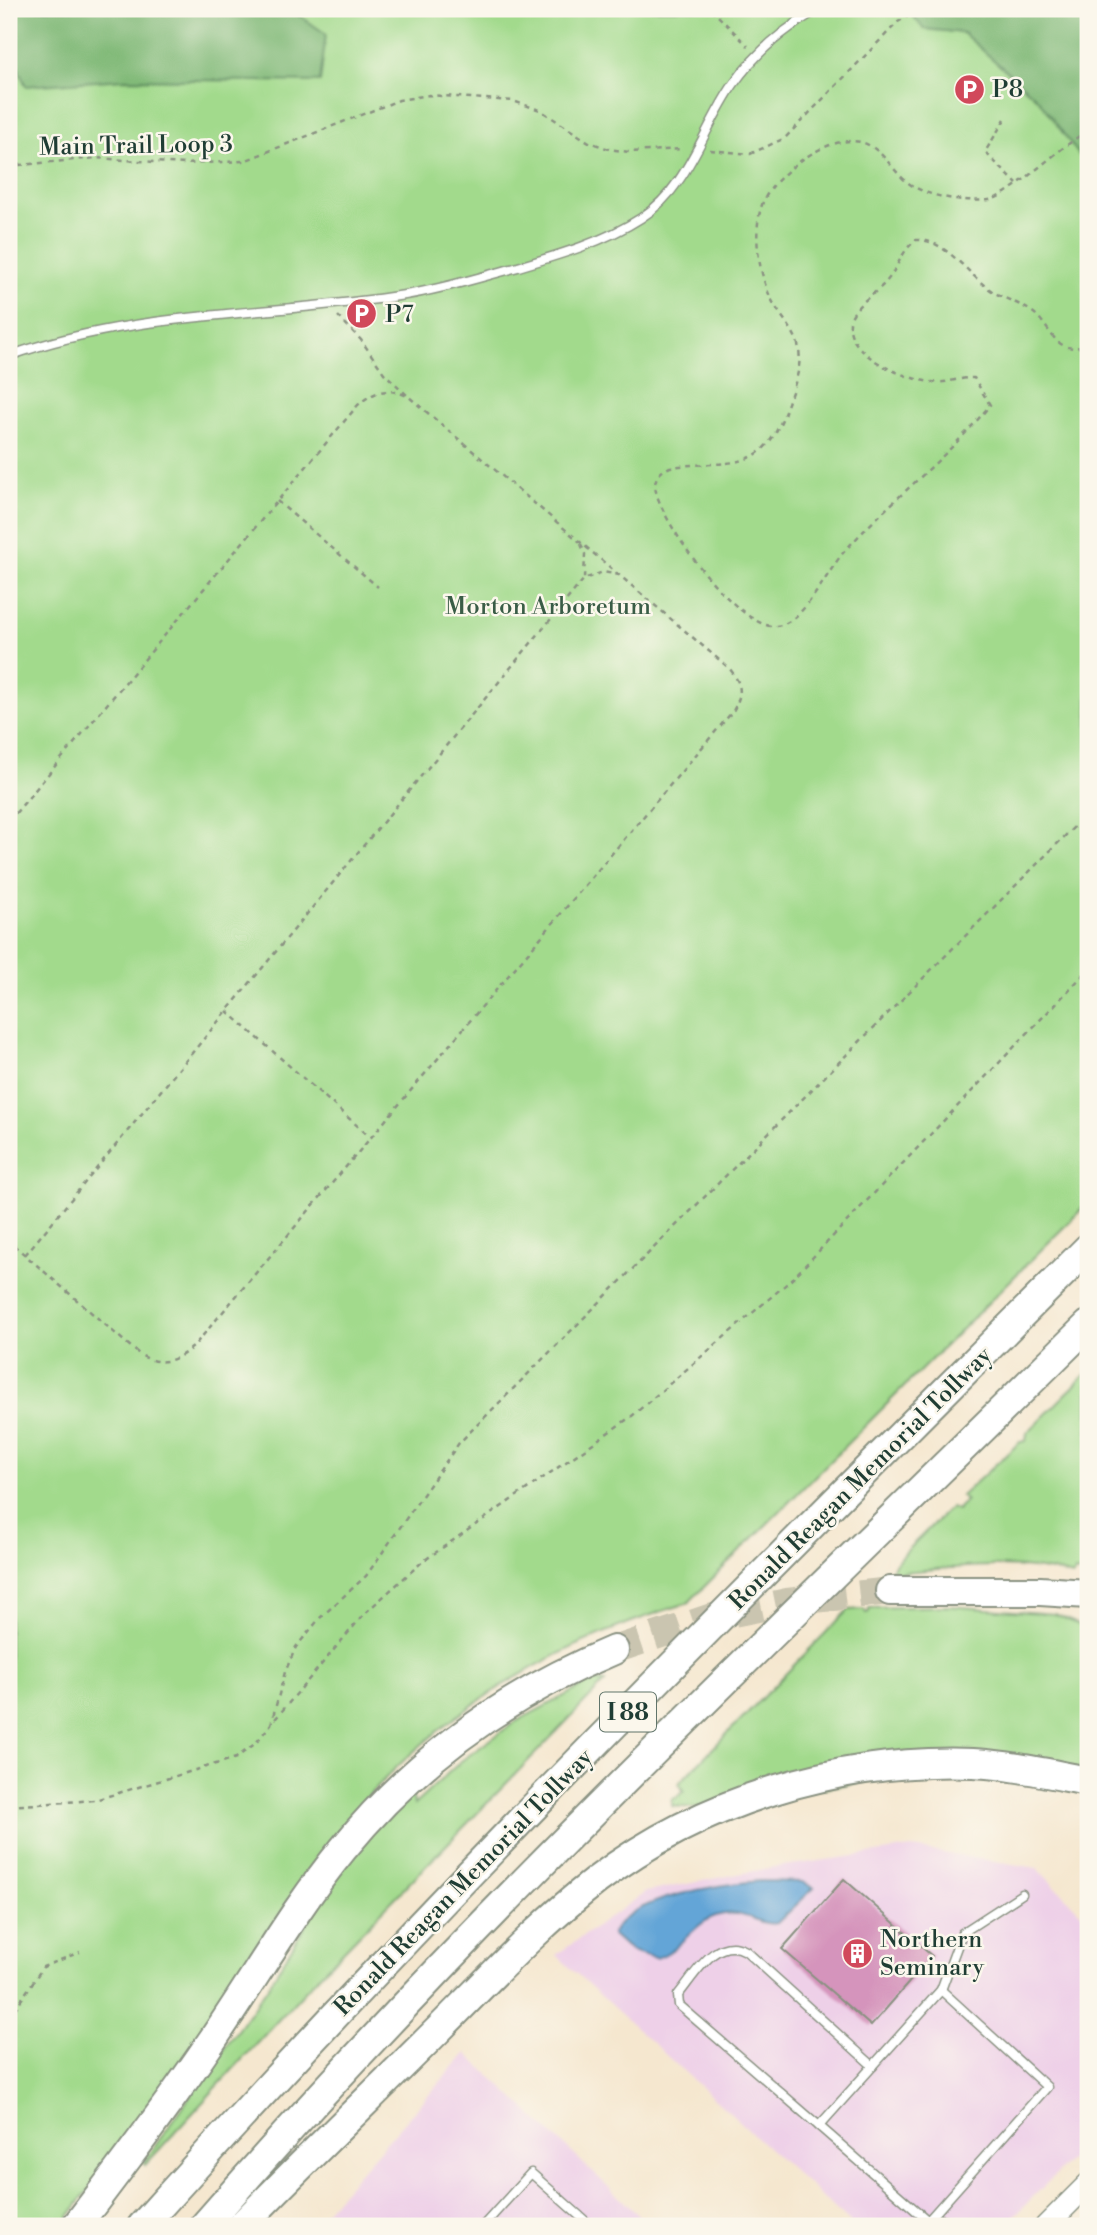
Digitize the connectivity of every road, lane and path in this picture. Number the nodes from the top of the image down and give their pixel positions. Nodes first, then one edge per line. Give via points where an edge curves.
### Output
1 (711, 9) edge
2 (819, 9) edge
3 (920, 9) edge
4 (758, 55) junction
5 (9, 66) edge
6 (1006, 119) dead end
7 (1088, 131) edge
8 (699, 148) junction
9 (9, 165) edge
10 (1017, 184) junction
11 (9, 251) edge
12 (323, 305) junction
13 (1088, 339) edge
14 (9, 356) edge
15 (409, 397) junction
16 (277, 501) junction
17 (580, 541) junction
18 (620, 575) junction
19 (584, 579) junction
20 (378, 587) dead end
21 (1088, 813) edge
22 (9, 821) edge
23 (1088, 970) edge
24 (227, 1011) junction
25 (369, 1137) junction
26 (9, 1241) edge
27 (1088, 1248) edge
28 (25, 1255) junction
29 (1088, 1325) edge
30 (890, 1591) tunnel mouth
31 (1088, 1594) edge
32 (614, 1650) tunnel mouth
33 (271, 1724) junction
34 (1038, 1771) junction
35 (1088, 1780) edge
36 (1088, 1793) edge
37 (9, 1806) edge
38 (1022, 1894) dead end
39 (80, 1952) dead end
40 (941, 1990) junction
41 (9, 2018) edge
42 (873, 2066) junction
43 (819, 2126) junction
44 (1088, 2184) edge
45 (928, 2221) junction
46 (943, 2223) edge
47 (76, 2226) edge
48 (142, 2226) edge
49 (204, 2226) edge
50 (241, 2226) edge
51 (483, 2226) edge
52 (591, 2226) edge
53 (965, 2226) edge
54 (1046, 2226) edge

1 - 4 path
2 - 4 lane
3 - 8 path, Main Trail Loop 3 via 898,22 785,138 750,154
4 - 8 lane via 733,85
5 - 9 path via 13,72
6 - 10 path via 985,152
7 - 10 path
8 - 9 path, Main Trail Loop 3 via 609,149 589,142 540,110 513,101 429,95 399,100 244,161 184,164 96,158
8 - 12 lane via 663,200 640,219 591,243 419,292
9 - 11 path via 15,231
10 - 13 path via 999,198 987,200 939,195 908,183 875,149 852,142 826,147 784,176 766,196 759,223 766,288 798,341 800,353 775,438 769,447 747,459 661,471 656,478 658,496 707,577 755,621 767,626 786,624 844,553 990,405 974,378 932,382 897,373 867,355 855,341 850,320 889,278 908,246 916,240 935,244 991,290 1031,310 1065,346 1080,347
12 - 14 lane via 161,322
12 - 15 path via 345,320 384,373
15 - 16 path via 395,390 369,395
15 - 17 path
16 - 20 path
16 - 22 path
17 - 18 path
17 - 19 path via 585,554
18 - 19 path via 603,572
18 - 25 path via 730,668 738,679 741,697
19 - 24 path
21 - 33 path via 460,1444 366,1576 296,1647
23 - 33 path via 791,1280 632,1416 422,1562 365,1614
24 - 25 path
24 - 28 path
25 - 28 path via 193,1347 166,1363 153,1363 139,1354
26 - 28 path
27 - 48 highway, Ronald Reagan Memorial Tollway / I 88 via 488,1853 324,2024
29 - 49 highway, Ronald Reagan Memorial Tollway / I 88 via 496,1909 298,2118
30 - 31 highway
32 - 47 highway via 485,1717 416,1771 378,1809 310,1893 169,2104
33 - 37 path via 236,1758 95,1800
34 - 35 highway
34 - 36 highway
34 - 50 highway via 975,1763 845,1772 763,1795 658,1842 598,1880 543,1927
38 - 40 lane via 962,1933
39 - 41 path via 43,1967
40 - 42 lane
40 - 45 lane via 1047,2087
42 - 43 lane
42 - 43 lane via 746,1951 722,1947 702,1967 678,1995 679,2005
43 - 45 lane
44 - 54 main road
45 - 46 lane
46 - 53 lane
51 - 52 lane via 531,2173

